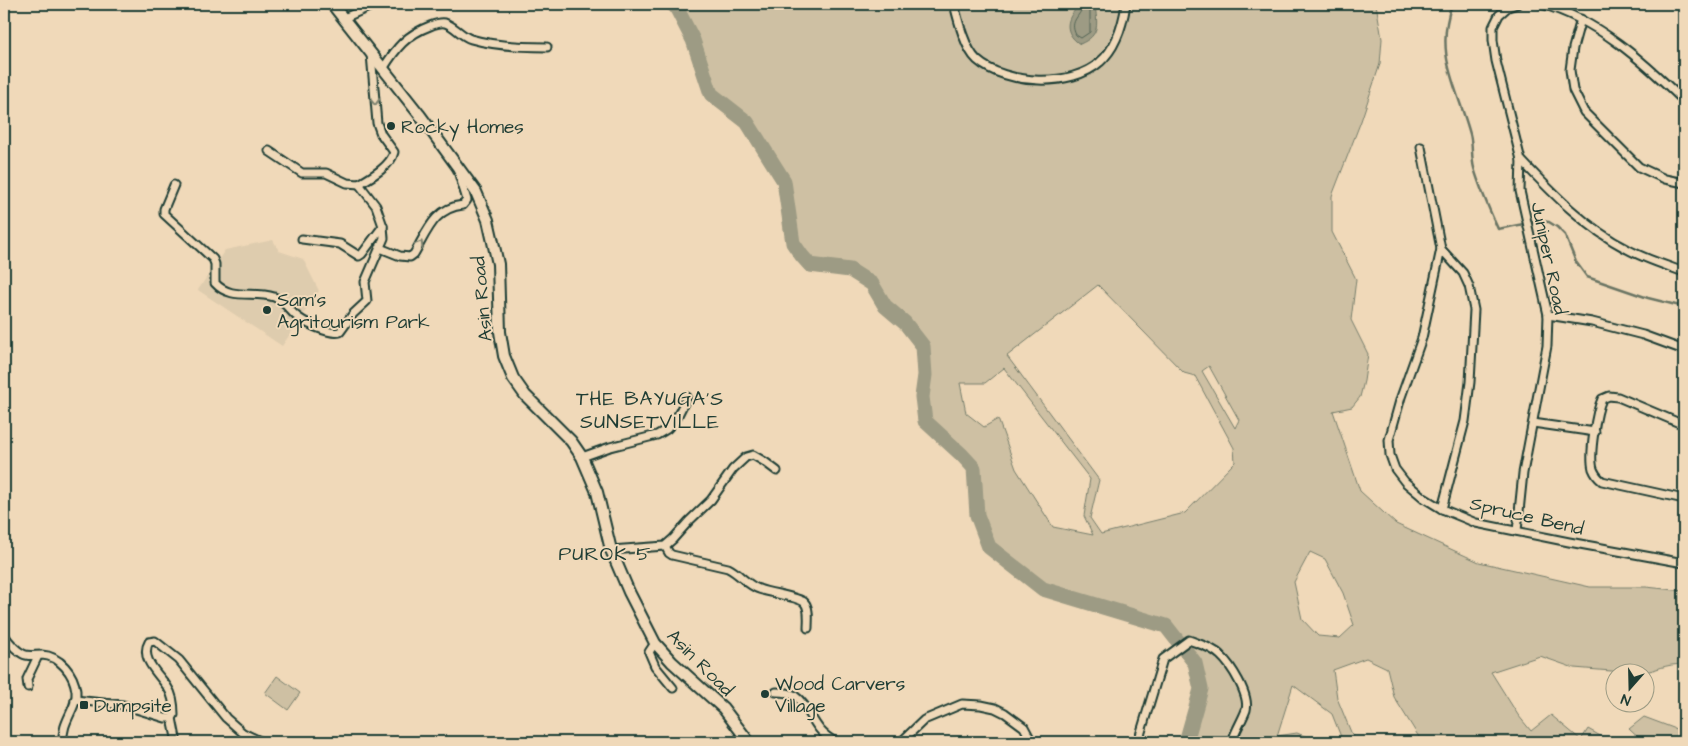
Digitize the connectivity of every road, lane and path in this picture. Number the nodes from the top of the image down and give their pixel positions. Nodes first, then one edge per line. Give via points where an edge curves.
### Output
1 (332, 4) edge
2 (376, 4) edge
3 (954, 4) edge
4 (1126, 4) edge
5 (1518, 4) edge
6 (1541, 4) edge
7 (344, 18) junction
8 (1581, 19) junction
9 (547, 47) dead end
10 (371, 53) junction
11 (383, 68) junction
12 (1684, 101) edge
13 (1421, 147) dead end
14 (269, 151) dead end
15 (1521, 160) junction
16 (454, 162) junction
17 (1684, 183) edge
18 (359, 184) junction
19 (174, 185) dead end
20 (383, 226) junction
21 (302, 239) dead end
22 (380, 248) junction
23 (1441, 249) junction
24 (1684, 272) edge
25 (1548, 316) junction
26 (1684, 350) edge
27 (688, 397) dead end
28 (1533, 424) junction
29 (1684, 425) edge
30 (1595, 432) junction
31 (582, 457) junction
32 (777, 471) dead end
33 (1684, 499) edge
34 (1442, 509) junction
35 (1517, 532) junction
36 (665, 546) junction
37 (611, 550) junction
38 (1684, 563) edge
39 (808, 628) dead end
40 (4, 635) edge
41 (655, 643) junction
42 (38, 656) junction
43 (28, 687) dead end
44 (673, 688) dead end
45 (776, 692) dead end
46 (75, 700) junction
47 (172, 718) junction
48 (176, 738) dead end
49 (258, 741) edge
50 (830, 741) edge
51 (63, 742) edge
52 (749, 742) edge
53 (901, 742) edge
54 (1032, 742) edge
55 (1138, 742) edge
56 (1232, 742) edge

1 - 7 main road, Asin Road
2 - 7 street
3 - 4 street via 967,45 976,59 1003,74 1043,81 1073,76 1100,63 1116,40
5 - 15 street, Juniper Road via 1499,15 1493,27 1493,40
6 - 8 street
7 - 10 main road, Asin Road
8 - 12 street via 1656,74
8 - 17 street via 1570,70 1573,90 1584,112 1640,167 1665,180
9 - 11 street via 474,39 440,22 402,42
10 - 11 main road, Asin Road
10 -> 18 street via 377,122 394,152 388,163
11 - 16 main road, Asin Road
13 - 23 street
14 - 18 street via 302,172 326,173 347,183
15 - 24 street via 1550,191 1594,228 1626,249
15 - 25 street, Juniper Road via 1520,191
22 -> 16 street via 410,257 442,211 463,205 467,200
16 - 31 main road, Asin Road via 476,192 492,234 500,283 500,332 504,356 513,378
18 - 20 street via 376,206
19 - 22 street via 164,214 210,255 215,264 215,283 219,288 236,295 275,297 298,317 332,333 340,332 367,301 365,282
20 - 21 street via 359,256 340,244
20 - 22 street via 384,238
23 - 34 street via 1463,273 1474,310 1465,421
23 - 34 street, Spruce Bend via 1422,338 1390,440 1390,455 1405,482
25 - 26 street via 1592,322
25 - 28 street, Juniper Road via 1547,346
27 - 31 street via 667,429
28 - 30 street
28 - 35 street, Juniper Road via 1523,474
29 - 30 street via 1609,396 1602,399
30 - 33 street via 1593,469 1602,481
31 - 37 main road, Asin Road via 597,492
32 - 36 street via 753,455 746,456 711,500
34 - 35 street, Spruce Bend via 1476,523
35 - 38 street, Spruce Bend
36 - 37 street
36 - 39 street via 672,555 728,568 759,589 802,600 807,606
37 - 41 main road, Asin Road
40 - 42 street via 23,655
41 - 44 street via 649,652 652,661
41 - 52 main road, Asin Road via 723,708
42 - 43 street via 27,679
42 - 46 street via 56,659 67,669 76,689
45 - 50 street via 795,696
46 - 47 street via 123,705
46 - 51 street via 65,722
47 - 48 street
47 - 49 street via 174,706 169,689 151,666 146,652 147,644 152,640 180,660 226,718
53 - 54 street via 924,720 962,704 1005,712 1024,728
55 - 56 street via 1163,659 1189,640 1221,656 1245,695 1246,710

